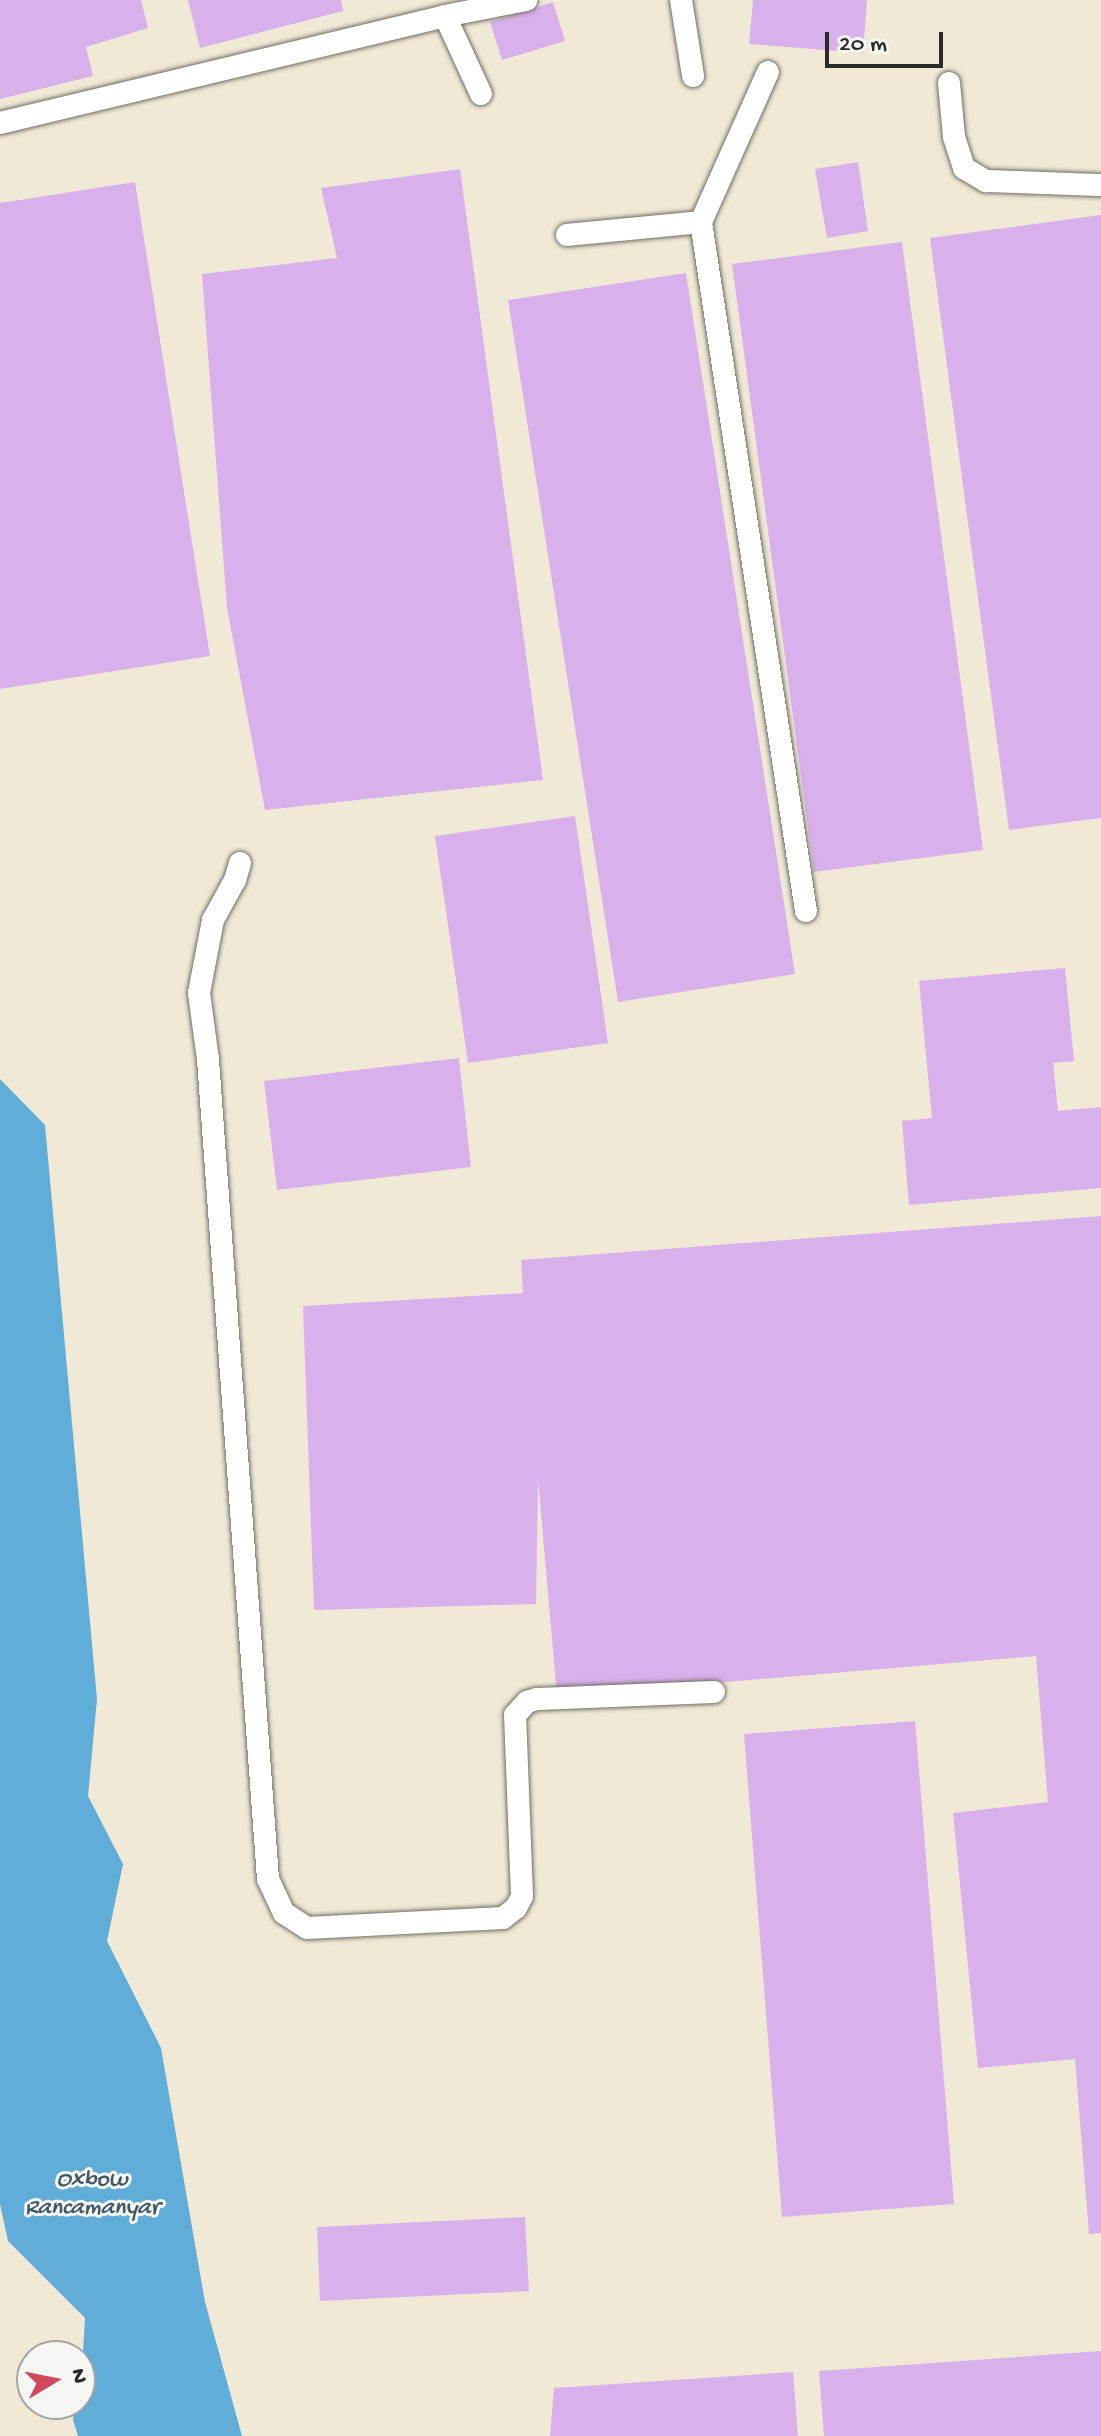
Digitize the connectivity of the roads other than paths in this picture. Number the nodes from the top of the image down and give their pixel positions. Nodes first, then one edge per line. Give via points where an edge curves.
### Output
1 (526, 0) edge
2 (681, 0) edge
3 (445, 16) junction
4 (768, 72) dead end
5 (693, 76) dead end
6 (949, 83) dead end
7 (481, 94) dead end
8 (0, 123) edge
9 (1101, 185) edge
10 (701, 222) junction
11 (567, 235) dead end
12 (240, 863) dead end
13 (806, 911) dead end
14 (714, 1692) dead end

1 - 3 lane
2 - 5 lane
3 - 7 lane
3 - 8 lane
4 - 10 lane
6 - 9 lane via 954,137 964,168 986,181
10 - 11 lane
10 - 13 lane
12 - 14 lane via 213,920 199,993 268,1879 284,1913 307,1928 503,1918 522,1896 515,1715 527,1702

